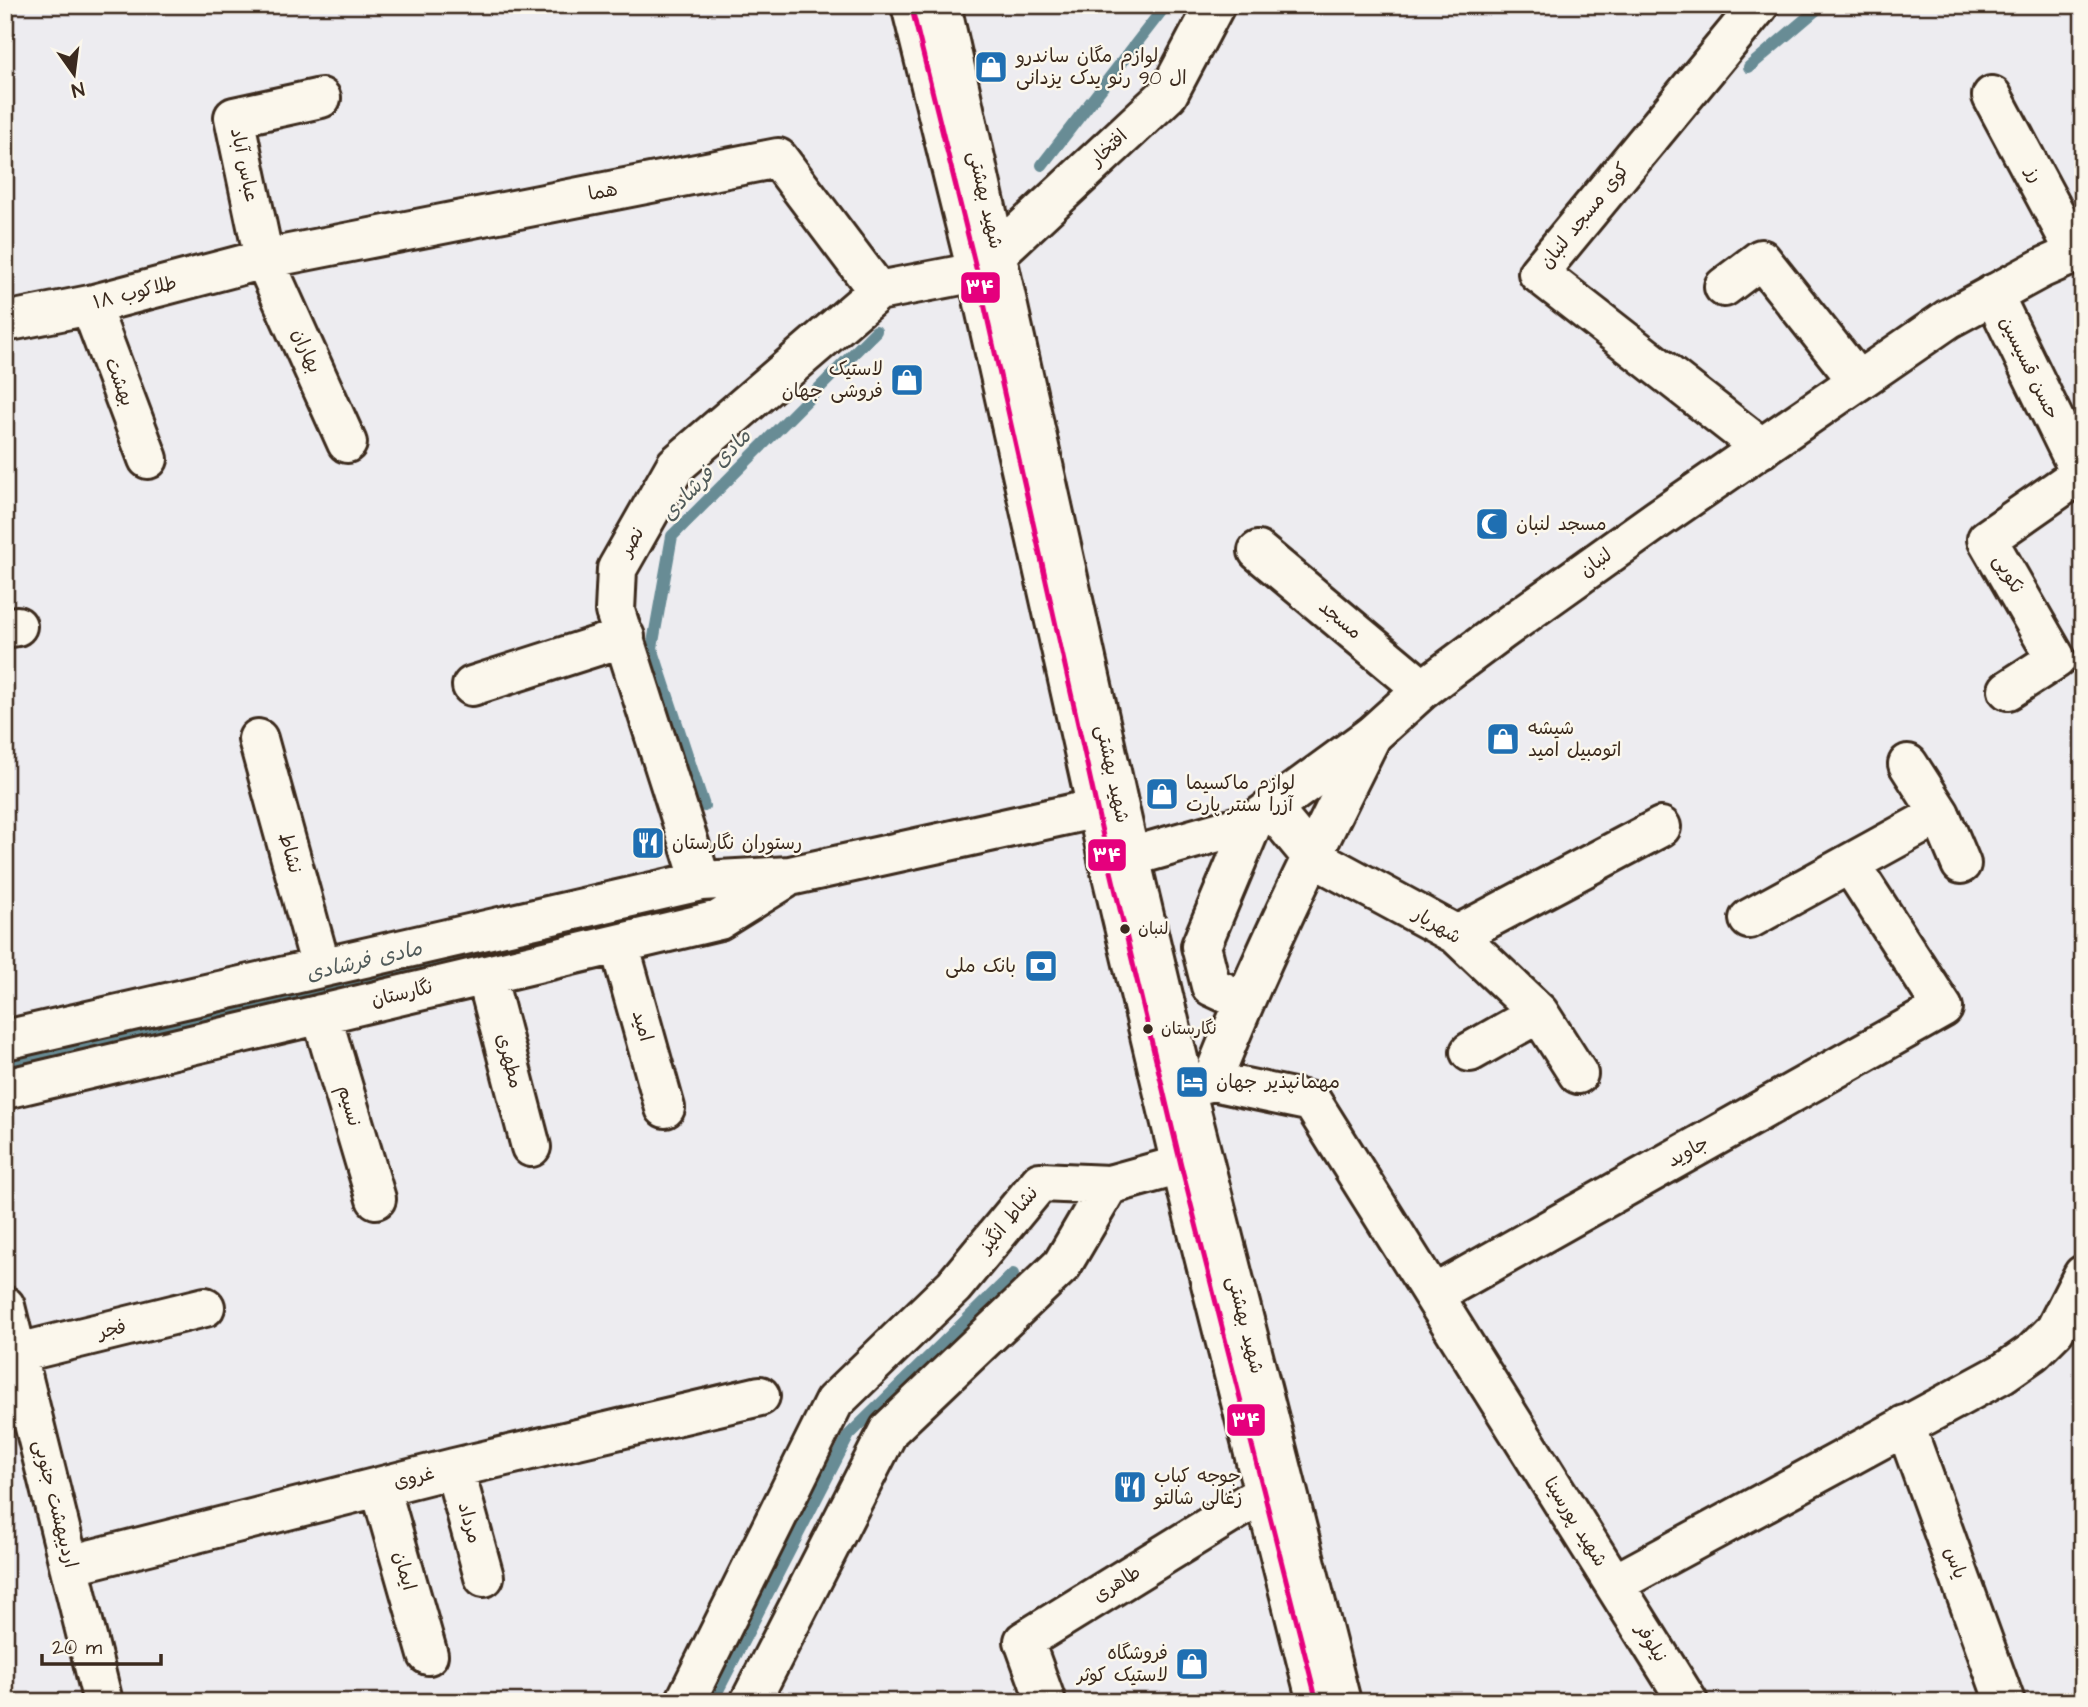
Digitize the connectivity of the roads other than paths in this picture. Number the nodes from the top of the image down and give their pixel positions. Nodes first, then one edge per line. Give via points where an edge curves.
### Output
1 (911, 5) edge
2 (941, 5) edge
3 (1214, 5) edge
4 (1758, 5) edge
5 (1992, 96) dead end
6 (321, 98) dead end
7 (2079, 252) edge
8 (264, 260) junction
9 (987, 262) junction
10 (1724, 287) dead end
11 (878, 291) junction
12 (1993, 294) junction
13 (90, 305) junction
14 (5, 322) edge
15 (1858, 381) junction
16 (347, 443) dead end
17 (1762, 447) junction
18 (148, 459) dead end
19 (2081, 477) edge
20 (1258, 551) dead end
21 (625, 638) junction
22 (472, 686) dead end
23 (1423, 690) junction
24 (2008, 690) dead end
25 (1372, 735) junction
26 (258, 739) dead end
27 (1908, 764) dead end
28 (1098, 808) junction
29 (1940, 814) junction
30 (1262, 815) junction
31 (1661, 827) dead end
32 (1311, 856) junction
33 (1120, 860) junction
34 (1850, 864) junction
35 (1961, 864) dead end
36 (790, 876) junction
37 (701, 881) junction
38 (1749, 919) dead end
39 (1457, 935) junction
40 (619, 944) junction
41 (321, 967) junction
42 (486, 975) junction
43 (1243, 1001) junction
44 (1539, 1013) junction
45 (321, 1014) junction
46 (5, 1040) edge
47 (1471, 1052) dead end
48 (1578, 1074) dead end
49 (1187, 1087) junction
50 (5, 1090) edge
51 (665, 1108) dead end
52 (531, 1147) dead end
53 (1181, 1166) junction
54 (1109, 1185) junction
55 (376, 1199) dead end
56 (2083, 1275) edge
57 (1433, 1295) junction
58 (5, 1306) edge
59 (205, 1307) dead end
60 (18, 1353) junction
61 (760, 1396) dead end
62 (1905, 1425) junction
63 (454, 1468) junction
64 (380, 1487) junction
65 (1264, 1493) junction
66 (69, 1565) junction
67 (484, 1577) dead end
68 (1614, 1584) junction
69 (428, 1655) dead end
70 (103, 1702) edge
71 (685, 1702) edge
72 (750, 1702) edge
73 (1046, 1702) edge
74 (1317, 1702) edge
75 (1341, 1702) edge
76 (1688, 1702) edge
77 (2005, 1702) edge

1 - 9 street, شهید بهشتی
2 - 9 street, شهید بهشتی
3 - 9 street, افتخار via 1168,94
4 - 17 street, کوی مسجد لنبان via 1538,273
5 - 7 street, رز
6 - 8 street, عباس آباد via 234,117
7 - 12 street, لنبان
8 - 11 street, هما via 778,158
8 - 13 street, طلاکوب ۱۸
8 - 16 street, بهاران
9 - 11 street
9 - 28 street, شهید بهشتی
9 - 33 street, شهید بهشتی
10 - 15 street via 1761,259
11 - 21 street, نصر via 676,465 617,569 615,611
12 - 15 street, لنبان
12 - 19 street, حسن قسیسین
13 - 14 street, طلاکوب ۱۸
13 - 18 street, بهشت
15 - 17 street, لنبان
17 - 23 street, لنبان
19 - 24 street, نکویی via 1987,539 2056,659
20 - 23 street, مسجد
21 - 22 street
21 - 37 street, نصر
23 - 25 street, لنبان
25 - 30 street, لنبان
25 - 32 street
26 - 41 street, نشاط
27 - 29 street
28 - 33 street, شهید بهشتی
28 - 36 street, نگارستان
29 - 34 street
29 - 35 street
30 - 32 street, شهریار
30 - 33 street, لنبان
30 - 43 street via 1201,946 1211,986
31 - 39 street
32 - 39 street, شهریار
32 - 43 street
33 - 49 street, شهید بهشتی
34 - 38 street
34 - 57 street, جاوید via 1943,1008
36 - 37 street, نگارستان
36 - 40 street, نگارستان via 719,920
37 - 41 street, نگارستان
39 - 44 street, شهریار
40 - 42 street, نگارستان
40 - 51 street, امید
41 - 46 street, نگارستان
42 - 45 street, نگارستان
42 - 52 street, مطهری
43 - 49 street
44 - 47 street
44 - 48 street, شهریار
45 - 50 street, نگارستان
45 - 55 street, نسیم
49 - 53 street, شهید بهشتی
49 - 57 street, شهید پورسینا via 1312,1102
49 - 75 street, شهید بهشتی
53 - 54 street
53 - 65 street, شهید بهشتی
54 - 71 street, نشاط انگیز via 1040,1181 954,1286 834,1402
54 - 72 street via 1062,1265 889,1430
56 - 62 street, شهید پورسینا via 2055,1330 2033,1352
57 - 68 street, شهید پورسینا
58 - 60 street, اردیبهشت جنوبی
59 - 60 street, فجر
60 - 66 street, اردیبهشت جنوبی
61 - 63 street, غروی
62 - 68 street, شهید پورسینا
62 - 77 street, یاس
63 - 64 street, غروی
63 - 67 street, مرداد
64 - 66 street, غروی
64 - 69 street, ایمان
65 - 73 street, طاهری via 1024,1641
65 - 74 street, شهید بهشتی
66 - 70 street, اردیبهشت جنوبی
68 - 76 street, نیلوفر

